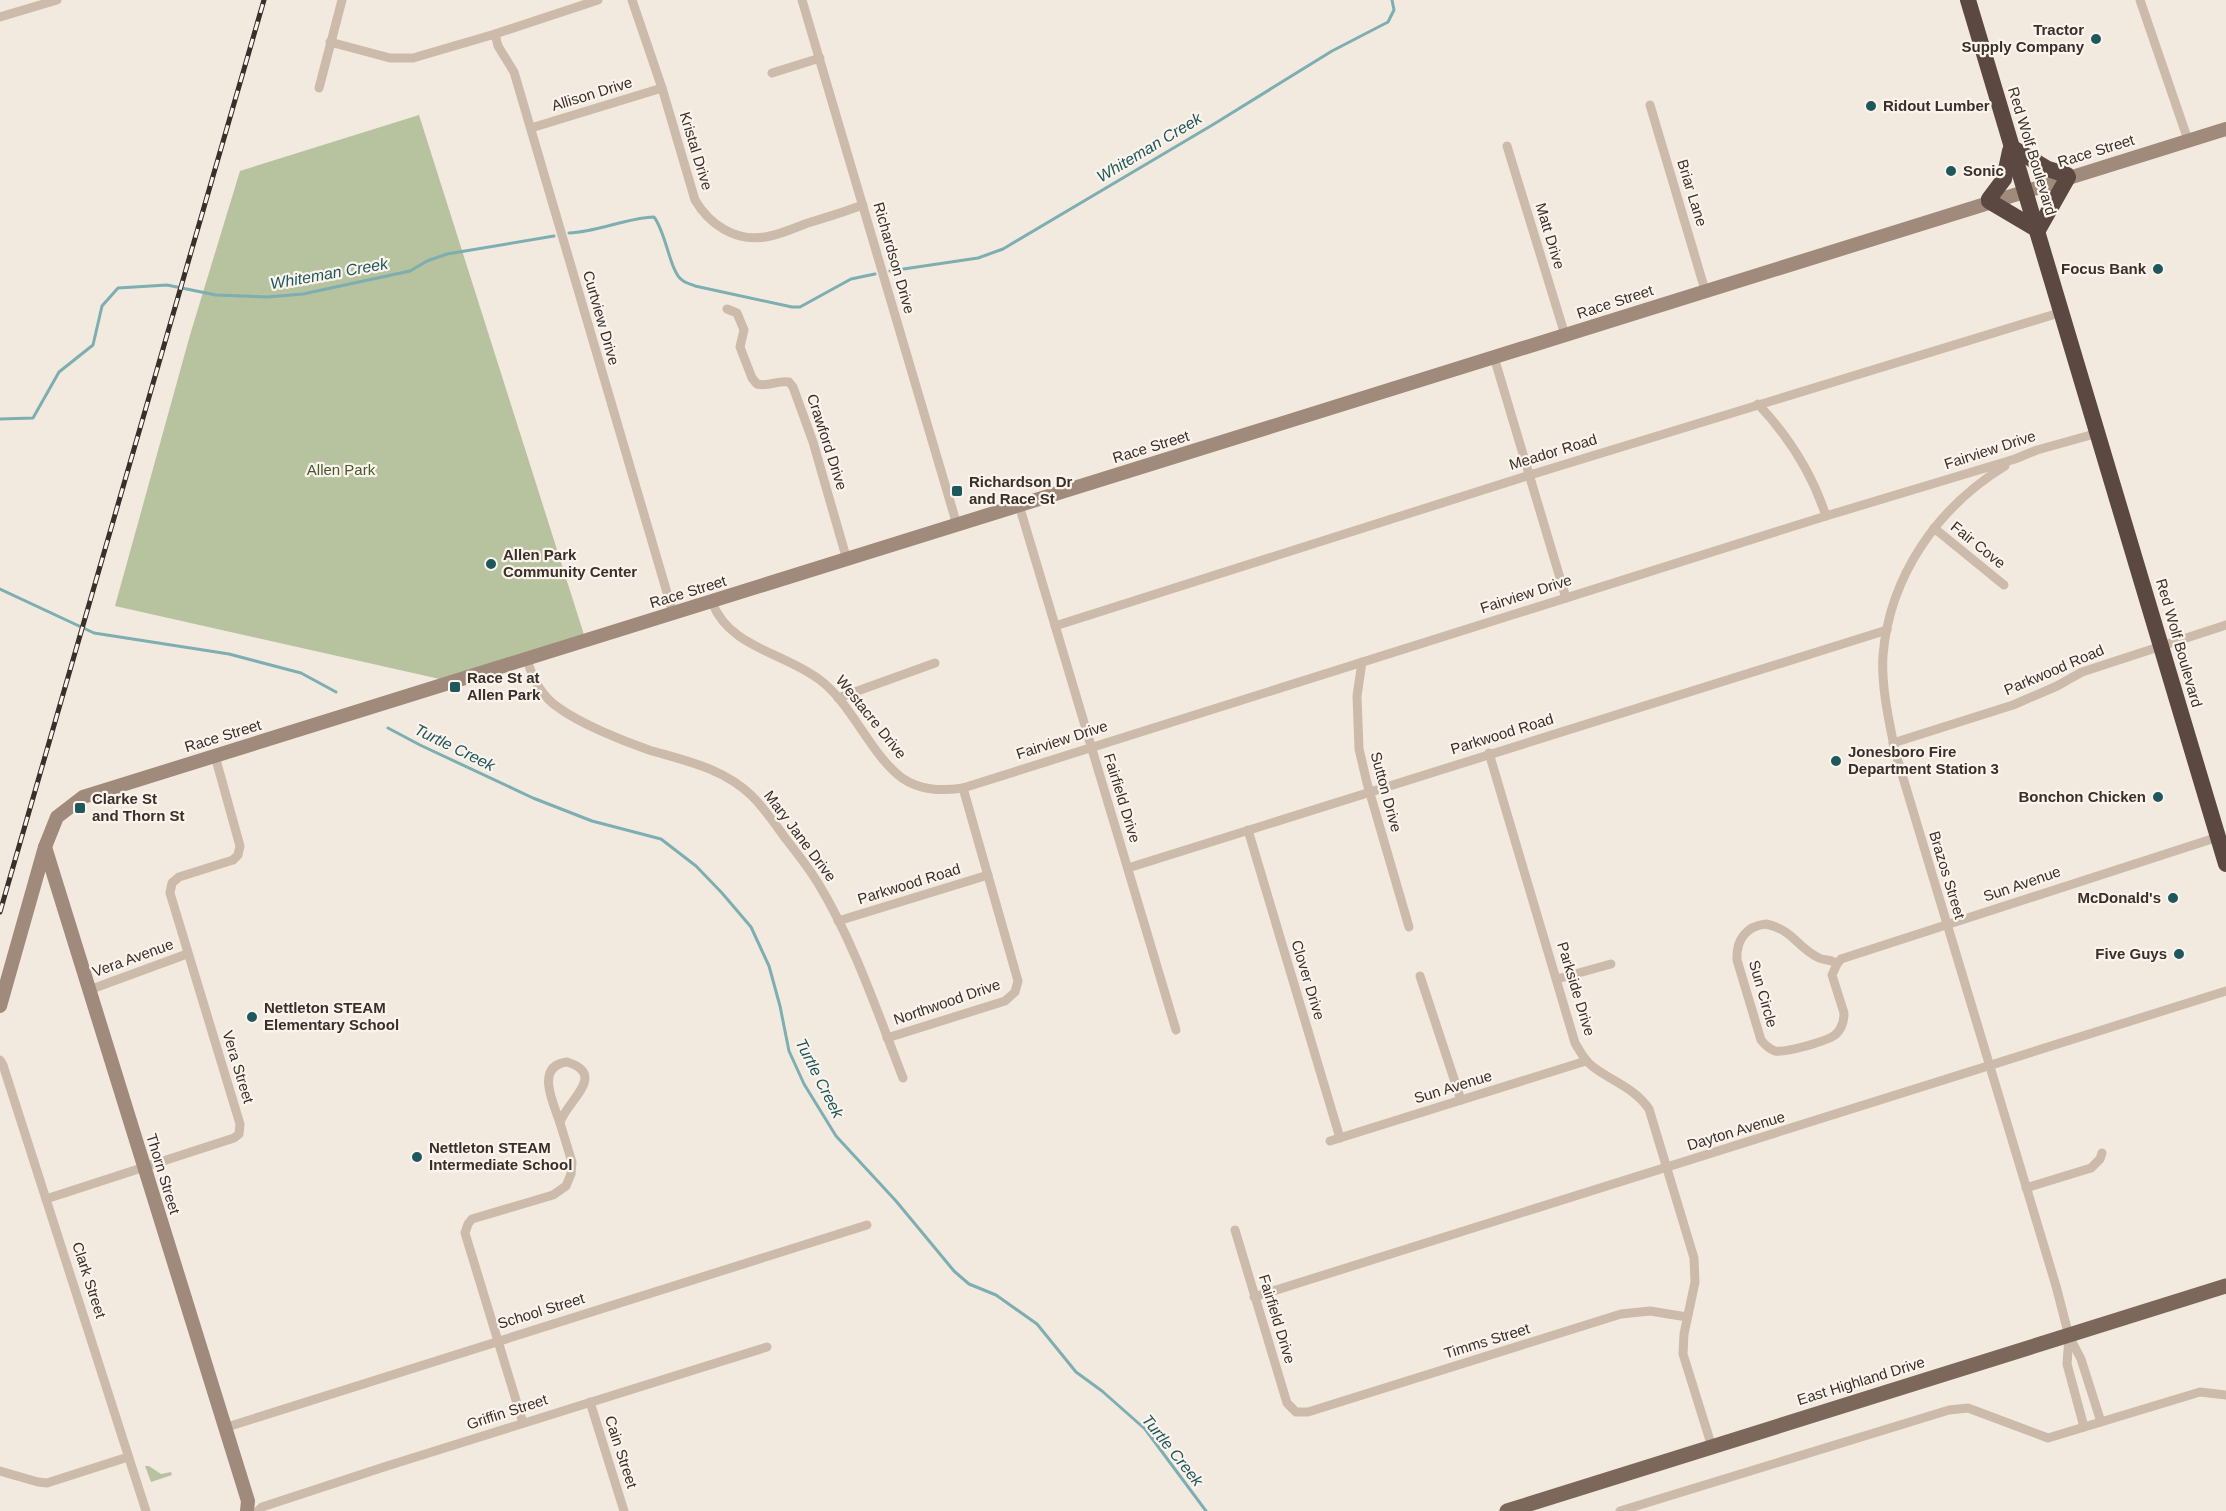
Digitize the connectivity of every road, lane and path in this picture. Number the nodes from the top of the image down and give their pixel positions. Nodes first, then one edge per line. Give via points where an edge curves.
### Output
1 (57, 0) edge
2 (342, 0) edge
3 (598, 0) edge
4 (632, 0) edge
5 (802, 0) edge
6 (1968, 0) edge
7 (2140, 0) edge
8 (0, 17) edge
9 (495, 34) junction
10 (330, 42) junction
11 (820, 58) junction
12 (772, 73) dead end
13 (319, 88) dead end
14 (662, 88) junction
15 (1650, 105) dead end
16 (531, 128) junction
17 (2226, 129) edge
18 (2188, 140) junction
19 (1507, 146) dead end
20 (2013, 148) junction
21 (2068, 177) junction
22 (2026, 190) junction
23 (1989, 201) junction
24 (863, 205) junction
25 (2038, 230) junction
26 (1706, 290) junction
27 (727, 309) dead end
28 (2062, 312) junction
29 (1565, 335) junction
30 (1494, 357) junction
31 (1758, 404) junction
32 (2098, 433) junction
33 (2015, 459) junction
34 (1530, 475) junction
35 (1019, 506) junction
36 (1826, 516) junction
37 (957, 525) junction
38 (1934, 528) junction
39 (848, 560) junction
40 (2004, 585) dead end
41 (1566, 597) junction
42 (712, 602) junction
43 (673, 613) junction
44 (2226, 625) edge
45 (1055, 626) junction
46 (1887, 630) junction
47 (2162, 646) junction
48 (527, 659) junction
49 (1362, 662) junction
50 (935, 663) dead end
51 (838, 698) junction
52 (1893, 742) junction
53 (1091, 746) junction
54 (1489, 753) junction
55 (214, 756) junction
56 (963, 788) junction
57 (1369, 792) junction
58 (1248, 830) junction
59 (2218, 837) junction
60 (45, 847) junction
61 (2226, 864) edge
62 (1128, 868) junction
63 (988, 875) junction
64 (838, 921) junction
65 (1947, 925) junction
66 (1409, 927) dead end
67 (187, 954) junction
68 (1611, 964) dead end
69 (1837, 964) junction
70 (1420, 976) dead end
71 (1557, 979) junction
72 (89, 990) junction
73 (2226, 991) edge
74 (0, 1006) edge
75 (1176, 1030) dead end
76 (887, 1038) junction
77 (0, 1060) edge
78 (1586, 1061) junction
79 (1990, 1066) junction
80 (903, 1078) dead end
81 (1461, 1100) junction
82 (560, 1123) junction
83 (1340, 1138) junction
84 (1330, 1141) dead end
85 (2102, 1153) dead end
86 (144, 1168) junction
87 (1667, 1168) junction
88 (2026, 1188) junction
89 (46, 1199) junction
90 (867, 1225) dead end
91 (1235, 1230) dead end
92 (2226, 1286) edge
93 (1254, 1297) junction
94 (1688, 1317) junction
95 (2069, 1336) junction
96 (498, 1340) junction
97 (767, 1347) dead end
98 (2226, 1395) edge
99 (590, 1402) junction
100 (1296, 1412) joint
101 (2101, 1422) junction
102 (523, 1423) junction
103 (2084, 1427) junction
104 (224, 1428) junction
105 (1712, 1447) junction
106 (128, 1457) junction
107 (1, 1474) edge
108 (146, 1511) edge
109 (248, 1511) edge
110 (258, 1511) edge
111 (624, 1511) edge
112 (1507, 1511) edge
113 (1620, 1511) edge

1 - 8 street
2 - 10 street
3 - 9 street
4 - 14 street, Kristal Drive
5 - 11 street, Richardson Drive
6 - 20 highway, Red Wolf Boulevard
7 - 18 street
9 - 10 street via 406,59
9 - 16 street, Curtview Drive via 514,72
10 - 13 street
11 - 12 street
11 - 24 street, Richardson Drive
14 - 16 street, Allison Drive
14 - 24 street, Kristal Drive via 695,200 708,218 726,231 744,237 767,237
15 - 26 street, Briar Lane
16 - 43 street, Curtview Drive
17 - 18 street, Race Street
18 - 21 street, Race Street
19 - 29 street, Matt Drive
20 - 21 highway
20 - 22 highway, Red Wolf Boulevard
20 - 23 highway via 2004,179
21 - 22 street, Race Street
21 - 25 highway
22 - 23 street, Race Street
22 - 25 highway, Red Wolf Boulevard
23 - 25 highway
23 - 26 street, Race Street
24 - 37 street, Richardson Drive
25 - 28 highway, Red Wolf Boulevard
26 - 29 street, Race Street
27 - 39 street, Crawford Drive via 737,313 744,330 740,347 757,384 767,386 783,381 793,387
28 - 31 street, Meador Road
28 - 32 highway, Red Wolf Boulevard
29 - 30 street, Race Street
30 - 34 street
30 - 35 street, Race Street
31 - 34 street, Meador Road
31 - 36 street via 1809,473
32 - 33 street, Fairview Drive
32 - 47 highway, Red Wolf Boulevard
33 - 36 street, Fairview Drive
33 - 38 street, Brazos Street via 1974,487
34 - 41 street
34 - 45 street, Meador Road
35 - 37 street, Race Street
35 - 45 street, Fairfield Drive
36 - 41 street, Fairview Drive
37 - 39 street, Race Street
38 - 40 street, Fair Cove
38 - 46 street, Brazos Street via 1906,572
39 - 42 street, Race Street
41 - 49 street, Fairview Drive
42 - 43 street, Race Street
42 - 51 street, Westacre Drive via 732,633 820,679
43 - 48 street, Race Street
44 - 47 street, Parkwood Road
45 - 53 street, Fairfield Drive
46 - 52 street, Brazos Street via 1883,668
46 - 54 street, Parkwood Road
47 - 52 street, Parkwood Road via 2082,672 2013,705
47 - 59 highway, Red Wolf Boulevard
48 - 55 street, Race Street
48 - 64 street, Mary Jane Drive via 536,682 557,707 622,739 700,765 736,783 759,804 818,882
49 - 53 street, Fairview Drive
49 - 57 street, Sutton Drive via 1357,723
50 - 51 street
51 - 56 street, Westacre Drive via 901,777 938,791
52 - 65 street, Brazos Street
53 - 56 street, Fairview Drive
53 - 62 street, Fairfield Drive
54 - 57 street, Parkwood Road
54 - 71 street, Parkside Drive
55 - 60 street, Race Street via 86,796 57,817
55 - 67 street, Vera Street via 240,846 233,860 179,877 172,883 170,894
56 - 63 street
57 - 58 street, Parkwood Road
57 - 66 street, Sutton Drive
58 - 62 street, Parkwood Road
58 - 83 street, Clover Drive
59 - 61 highway, Red Wolf Boulevard
59 - 65 street, Sun Avenue
60 - 72 street, Thorn Street
60 - 74 street
62 - 75 street, Fairfield Drive
63 - 64 street, Parkwood Road
63 - 76 street, Northwood Drive via 1018,981 1015,992 1005,1001
64 - 76 street, Mary Jane Drive
65 - 69 street, Sun Avenue via 1841,959
65 - 79 street, Brazos Street
67 - 72 street, Vera Avenue
67 - 86 street, Vera Street via 240,1130 234,1138
68 - 71 street
69 - 69 street, Sun Circle via 1832,975 1844,1013 1841,1028 1829,1038 1785,1051 1767,1048 1761,1040 1737,960 1743,936 1757,925 1779,927 1818,957
70 - 81 street
71 - 78 street, Parkside Drive via 1575,1043
72 - 86 street, Thorn Street
73 - 79 street, Dayton Avenue
76 - 80 street, Mary Jane Drive
77 - 89 street, Clark Street
78 - 81 street, Sun Avenue
78 - 87 street via 1643,1100
79 - 87 street, Dayton Avenue
79 - 88 street, Brazos Street
81 - 83 street, Sun Avenue
82 - 82 street via 548,1084 549,1072 555,1065 567,1062 584,1075 585,1085 566,1108
82 - 96 street via 572,1162 568,1182 554,1194 477,1217 468,1224 465,1236
83 - 84 street, Sun Avenue
85 - 88 street via 2091,1168
86 - 89 street, Vera Street
86 - 104 street, Thorn Street
87 - 93 street, Dayton Avenue
87 - 94 street via 1694,1258 1695,1282
88 - 95 street, Brazos Street
89 - 106 street, Clark Street
90 - 96 street, School Street
91 - 93 street, Fairfield Drive
92 - 95 main road, East Highland Drive
93 - 100 street, Fairfield Drive via 1287,1403
94 - 100 street, Timms Street via 1650,1311 1621,1314 1308,1412
94 - 105 street via 1683,1354
95 - 101 street via 2081,1359
95 - 103 street via 2067,1364
95 - 105 main road, East Highland Drive
96 - 102 street
96 - 104 street, School Street
97 - 99 street, Griffin Street
98 - 101 street via 2200,1392
99 - 102 street, Griffin Street
99 - 111 street, Cain Street
101 - 103 street
102 - 110 street, Griffin Street
103 - 113 street via 2048,1438 1968,1408 1949,1410
104 - 109 street, Thorn Street
105 - 112 main road, East Highland Drive
106 - 107 street via 47,1483
106 - 108 street, Clark Street

